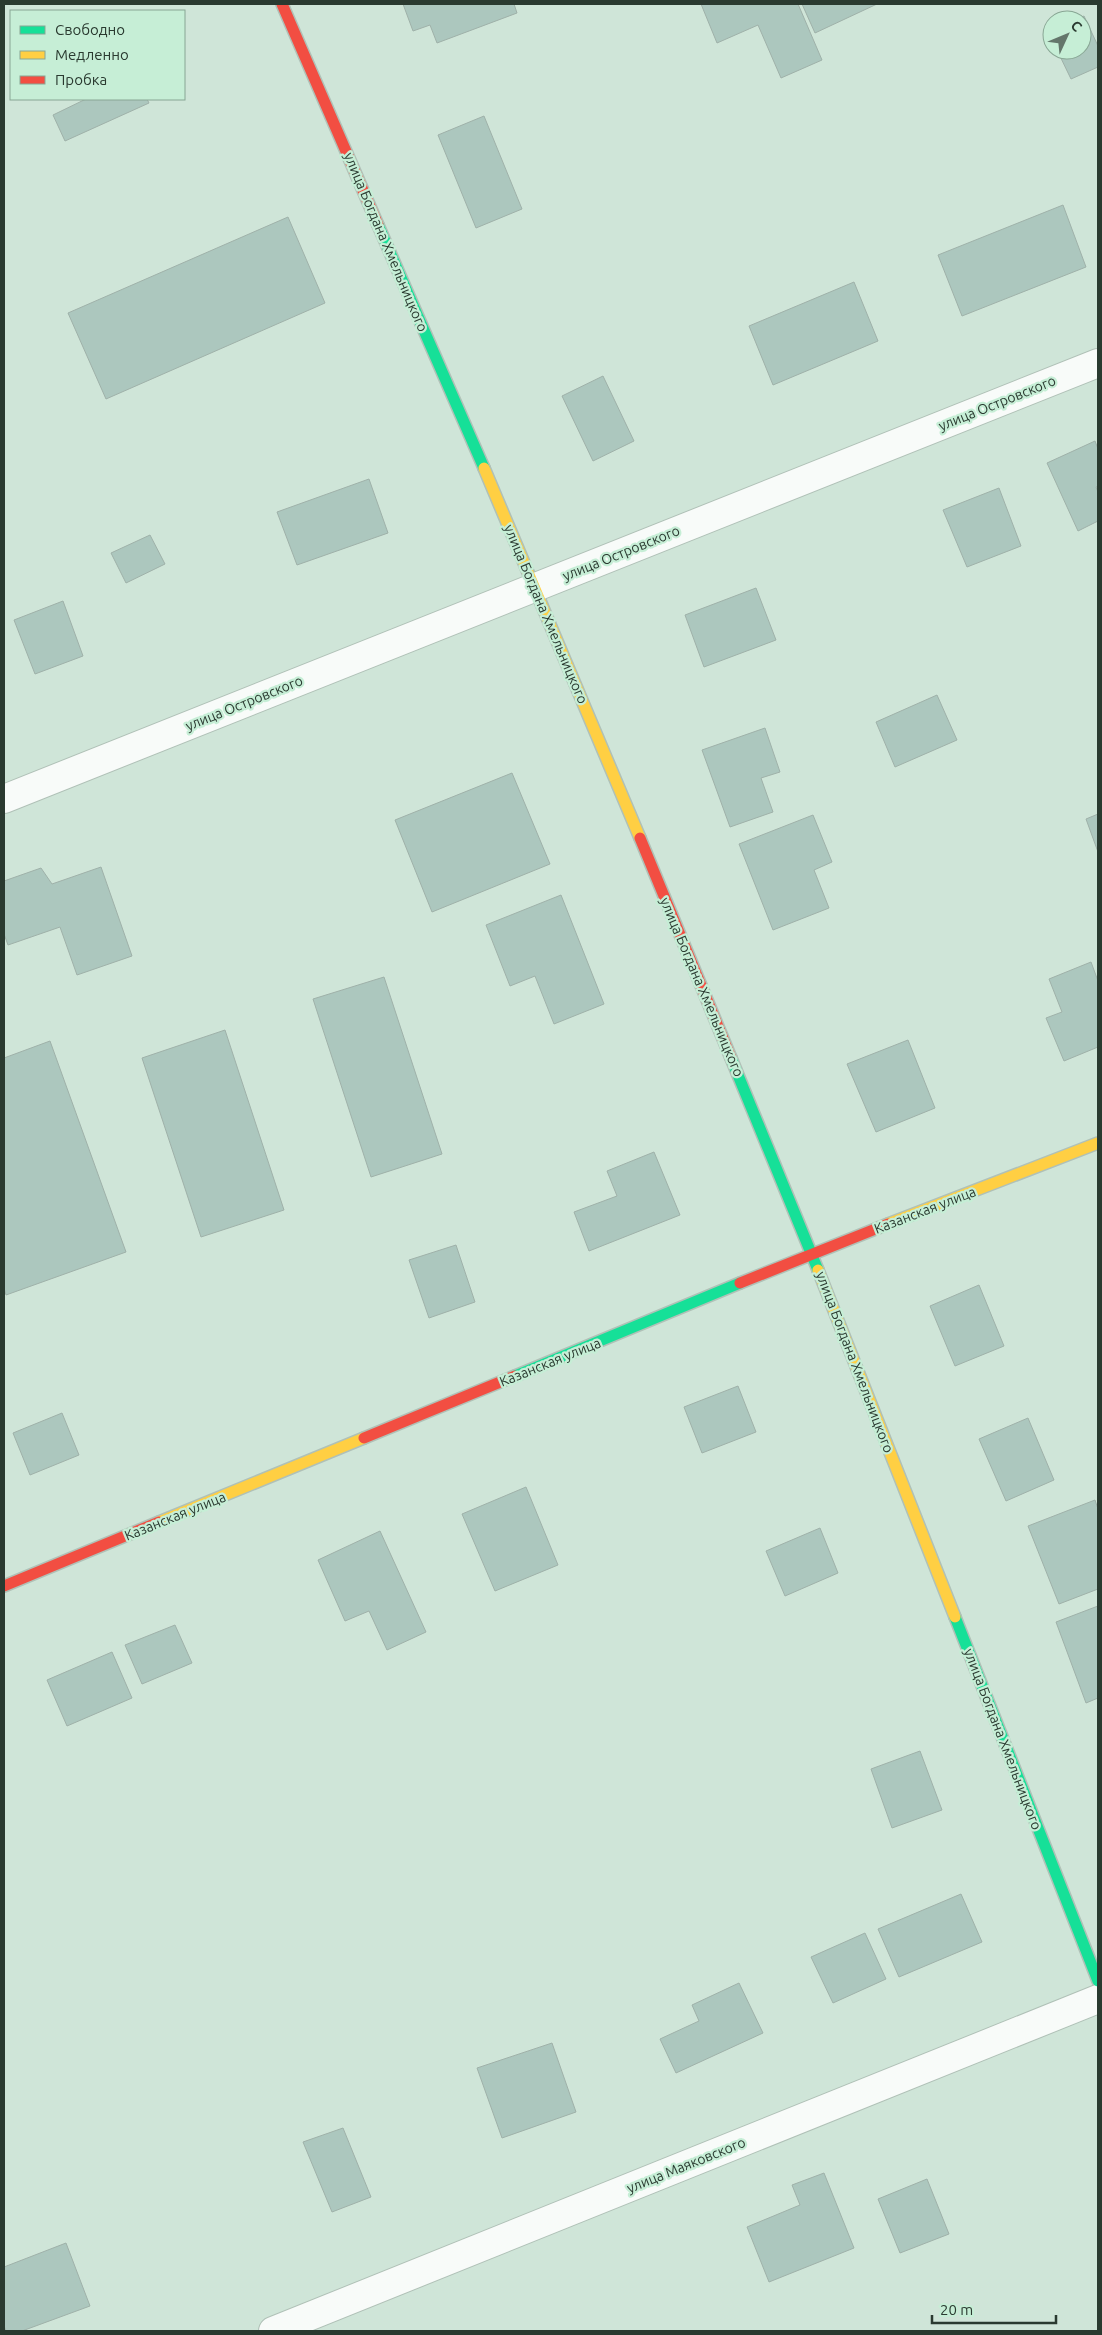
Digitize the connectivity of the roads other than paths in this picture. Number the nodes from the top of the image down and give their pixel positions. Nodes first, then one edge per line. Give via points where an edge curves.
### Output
1 (282, 4) edge
2 (1098, 363) edge
3 (536, 587) junction
4 (4, 799) edge
5 (1098, 1143) edge
6 (812, 1254) junction
7 (4, 1586) edge
8 (1098, 1981) edge
9 (1098, 1999) edge
10 (274, 2331) edge

1 - 3 street, улица Богдана Хмельницкого
2 - 3 street, улица Островского
3 - 4 street, улица Островского
3 - 6 street, улица Богдана Хмельницкого
5 - 6 street, Казанская улица
6 - 7 street, Казанская улица
6 - 8 street, улица Богдана Хмельницкого
9 - 10 street, улица Маяковского

